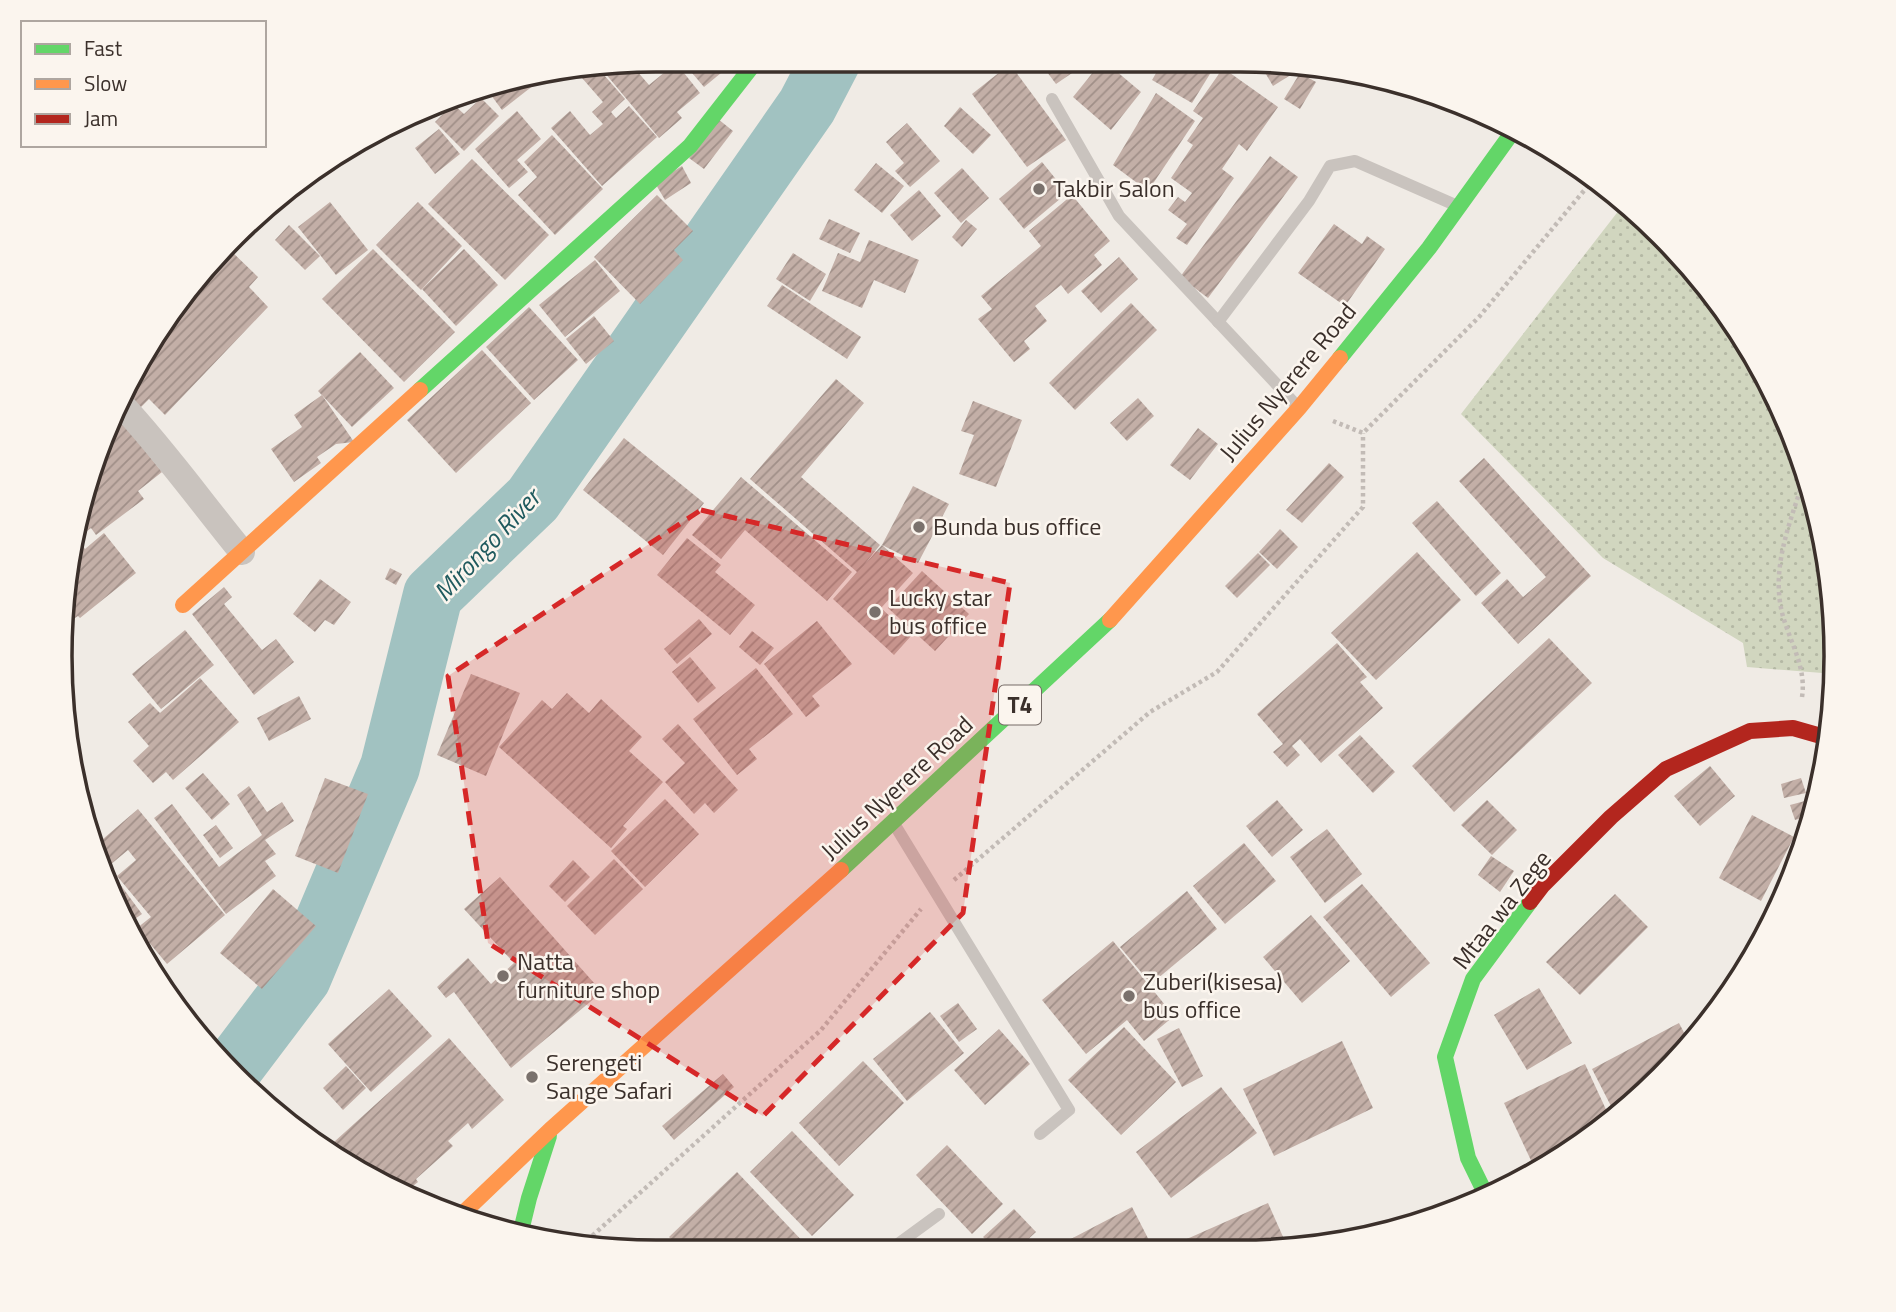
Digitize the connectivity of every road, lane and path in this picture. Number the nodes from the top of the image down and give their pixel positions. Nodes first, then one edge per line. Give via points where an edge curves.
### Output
1 (748, 72) edge
2 (1052, 99) dead end
3 (1509, 138) edge
4 (1588, 186) edge
5 (1459, 206) junction
6 (1219, 322) junction
7 (1299, 408) junction
8 (126, 410) edge
9 (1363, 433) junction
10 (1800, 491) edge
11 (242, 552) junction
12 (183, 605) dead end
13 (1793, 728) junction
14 (1818, 735) edge
15 (894, 823) junction
16 (937, 894) junction
17 (550, 1130) junction
18 (1040, 1134) dead end
19 (1482, 1187) edge
20 (469, 1209) edge
21 (939, 1214) dead end
22 (522, 1224) edge
23 (592, 1236) edge
24 (903, 1240) edge

1 - 11 main road via 690,146
2 - 6 lane via 1119,216
3 - 5 main road, Julius Nyerere Road / T4
4 - 9 path via 1479,317
5 - 6 lane via 1355,161 1330,166
5 - 7 main road, Julius Nyerere Road / T4
6 - 7 lane
7 - 9 path
7 - 15 main road, Julius Nyerere Road / T4 via 1102,629
8 - 11 street
9 - 16 path via 1363,507 1217,672 1150,712
10 - 13 path via 1782,546 1779,574 1780,605 1804,683
11 - 12 main road
13 - 14 main road, Mtaa wa Zege
13 - 19 main road, Mtaa wa Zege via 1750,732 1666,769 1543,885 1473,979 1445,1057 1468,1158
15 - 16 lane
15 - 17 main road, Julius Nyerere Road / T4
16 - 18 lane via 1069,1110
16 - 23 path via 821,1030
17 - 20 main road, Julius Nyerere Road / T4
17 - 22 main road
21 - 24 lane

